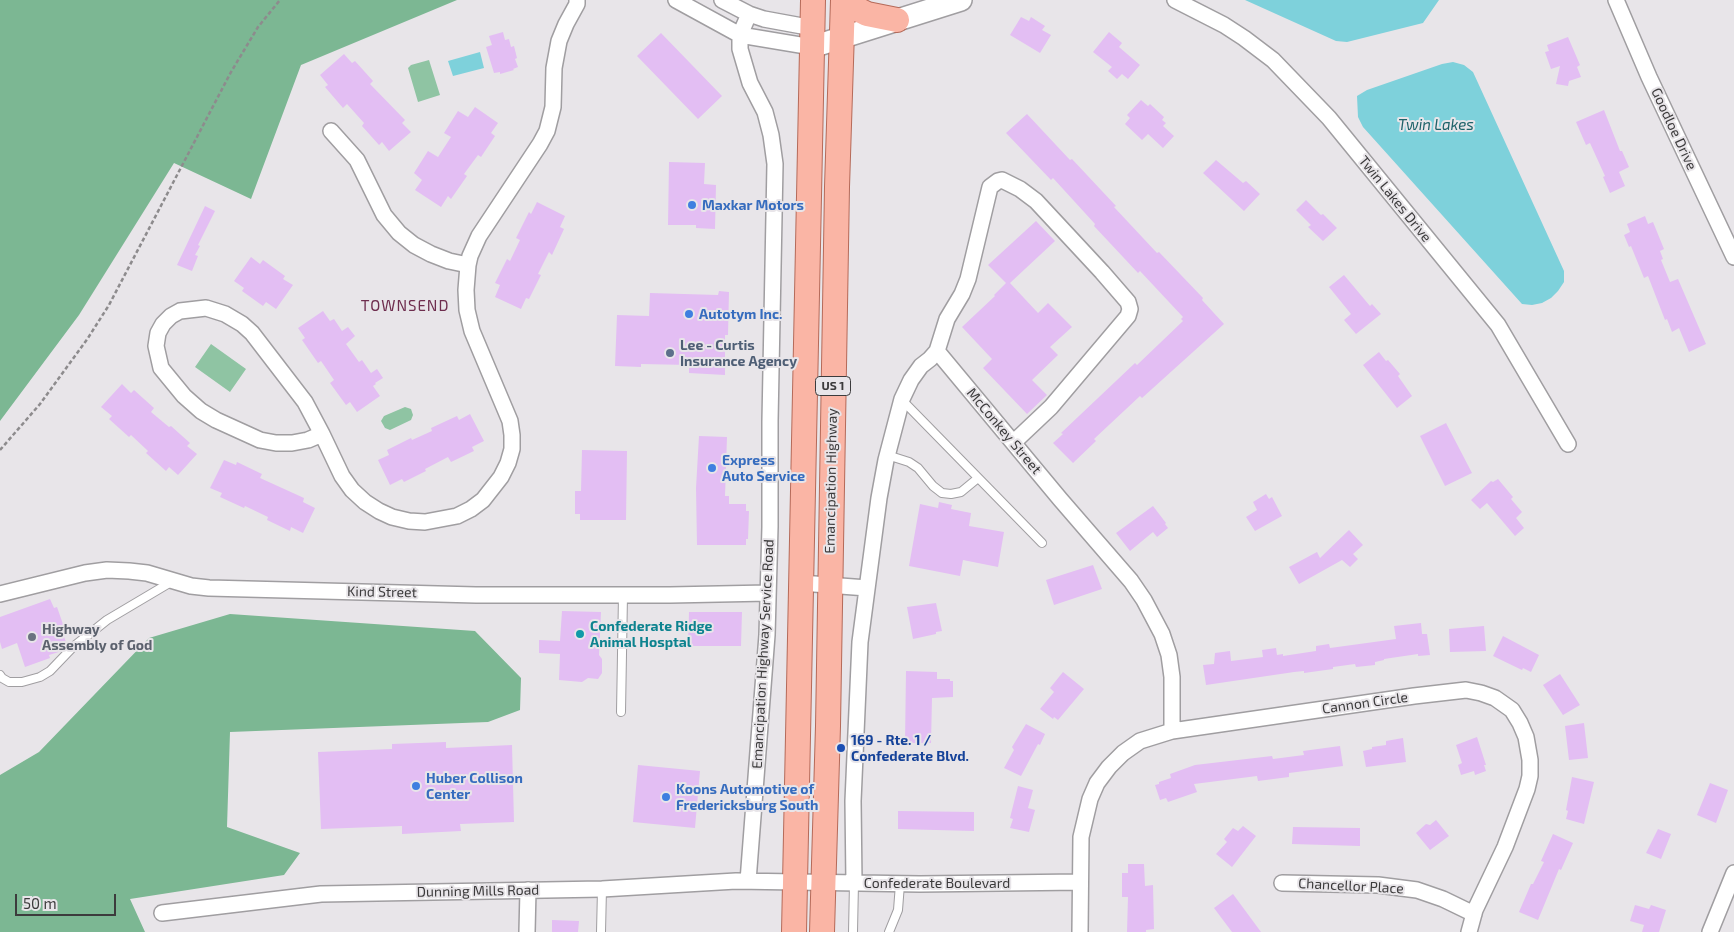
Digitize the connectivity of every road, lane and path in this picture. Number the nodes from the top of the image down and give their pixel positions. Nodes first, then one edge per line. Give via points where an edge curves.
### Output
1 (280, 0) edge
2 (676, 0) edge
3 (722, 0) edge
4 (813, 0) edge
5 (843, 0) edge
6 (849, 0) edge
7 (961, 0) edge
8 (1175, 0) edge
9 (1616, 0) edge
10 (580, 1) edge
11 (749, 14) junction
12 (897, 20) junction
13 (740, 35) junction
14 (813, 38) junction
15 (842, 38) junction
16 (331, 130) dead end
17 (1734, 257) edge
18 (468, 265) junction
19 (936, 351) junction
20 (902, 399) junction
21 (322, 434) junction
22 (1014, 442) junction
23 (1568, 444) dead end
24 (0, 450) edge
25 (887, 455) junction
26 (978, 478) junction
27 (1042, 543) dead end
28 (173, 581) junction
29 (801, 583) junction
30 (829, 585) junction
31 (867, 588) junction
32 (768, 593) junction
33 (0, 594) edge
34 (624, 595) junction
35 (0, 675) edge
36 (621, 712) dead end
37 (1172, 731) junction
38 (1734, 873) edge
39 (748, 881) junction
40 (795, 881) junction
41 (823, 882) junction
42 (1080, 882) junction
43 (854, 883) junction
44 (1282, 883) dead end
45 (900, 884) junction
46 (602, 888) junction
47 (528, 890) junction
48 (162, 913) dead end
49 (1474, 914) junction
50 (527, 932) edge
51 (601, 932) edge
52 (794, 932) edge
53 (822, 932) edge
54 (853, 932) edge
55 (889, 932) edge
56 (1080, 932) edge
57 (1469, 932) edge
58 (1710, 932) edge

1 - 24 path via 258,27 231,72 109,305 40,404
2 - 13 street
3 - 11 street
4 - 14 main road, Emancipation Highway / US 1
5 - 15 main road, Emancipation Highway / US 1
6 - 12 main road via 854,8 867,14
7 - 12 street
8 - 23 street, Twin Lakes Drive via 1244,38 1280,68 1329,118 1498,325
9 - 17 street, Goodloe Drive
10 - 18 street via 559,41 554,68 553,107 547,131 479,236
11 - 13 street, Emancipation Highway Service Road
11 - 14 street
12 - 15 street
13 - 14 street
13 - 32 street, Emancipation Highway Service Road via 742,61 765,112 775,164
14 - 15 street
14 - 29 main road, Emancipation Highway / US 1
15 - 30 main road, Emancipation Highway / US 1
16 - 18 street via 357,160 384,215 399,233 431,254
18 - 21 street via 467,310 472,331 510,421 512,435 508,463 492,490 471,509 457,516 425,522 392,517 379,512 352,490
19 - 20 street via 911,380
19 - 22 street, McConkey Street
19 - 22 street via 947,319 968,279 990,187 1002,180 1036,201 1115,287 1130,309 1128,316 1051,407
20 - 25 street
20 - 26 lane
21 - 21 street via 305,402 252,332 242,324 206,308 180,311 163,324 156,346 161,368 201,411 260,440 292,443
22 - 37 street, McConkey Street via 1131,581 1155,618 1169,655
25 - 26 lane via 918,468 942,493 961,492
25 - 31 street
26 - 27 lane
28 - 33 street, Kind Street via 147,573 107,570
28 - 34 street, Kind Street via 209,588
28 - 35 lane via 107,620 40,677 9,682
29 - 30 street
29 - 40 main road, Emancipation Highway / US 1
30 - 31 street
30 - 41 main road, Emancipation Highway / US 1
31 - 43 street via 856,713
32 - 34 street, Kind Street
32 - 39 street, Emancipation Highway Service Road
34 - 36 lane
37 - 42 street, Cannon Circle via 1140,741 1118,758 1097,784 1081,837
37 - 49 street, Cannon Circle via 1466,690 1495,698 1512,710 1520,723 1526,737 1530,776 1506,846
38 - 58 street
39 - 40 street, Dunning Mills Road
39 - 46 street, Dunning Mills Road
40 - 41 street, Confederate Boulevard
40 - 52 main road, Emancipation Highway / US 1
41 - 43 street, Confederate Boulevard
41 - 53 main road, Emancipation Highway / US 1
42 - 45 street, Confederate Boulevard
42 - 56 street, Cannon Circle
43 - 45 street, Confederate Boulevard
43 - 54 lane
44 - 49 street, Chancellor Place via 1378,885 1417,890
45 - 55 lane via 898,910
46 - 47 street, Dunning Mills Road
46 - 51 lane
47 - 48 street, Dunning Mills Road via 321,894
47 - 50 street
49 - 57 street, Cannon Circle

